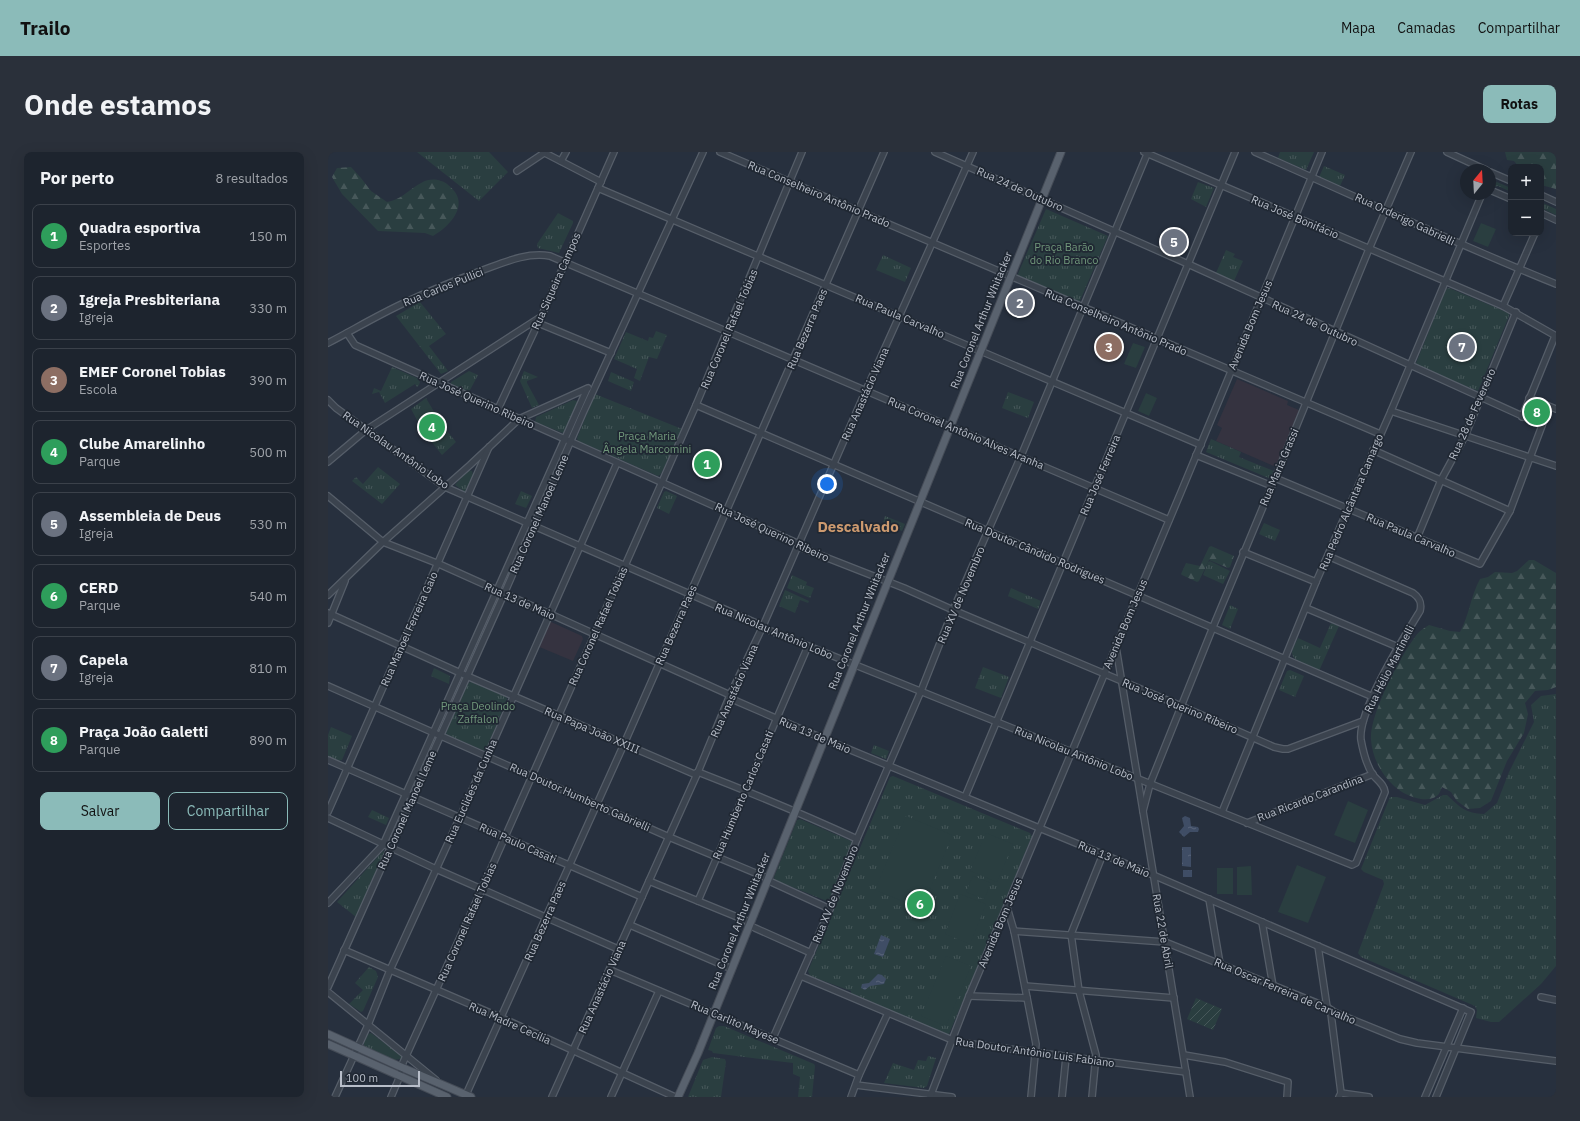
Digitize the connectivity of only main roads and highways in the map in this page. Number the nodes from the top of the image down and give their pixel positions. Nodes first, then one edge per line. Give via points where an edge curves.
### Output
1 (1061, 152) edge
2 (328, 1034) edge
3 (328, 1044) edge
4 (468, 1096) edge
5 (447, 1097) edge
6 (677, 1097) edge

1 - 6 main road, Rua Coronel Arthur Whitacker via 750,925
2 - 4 main road
3 - 5 main road

